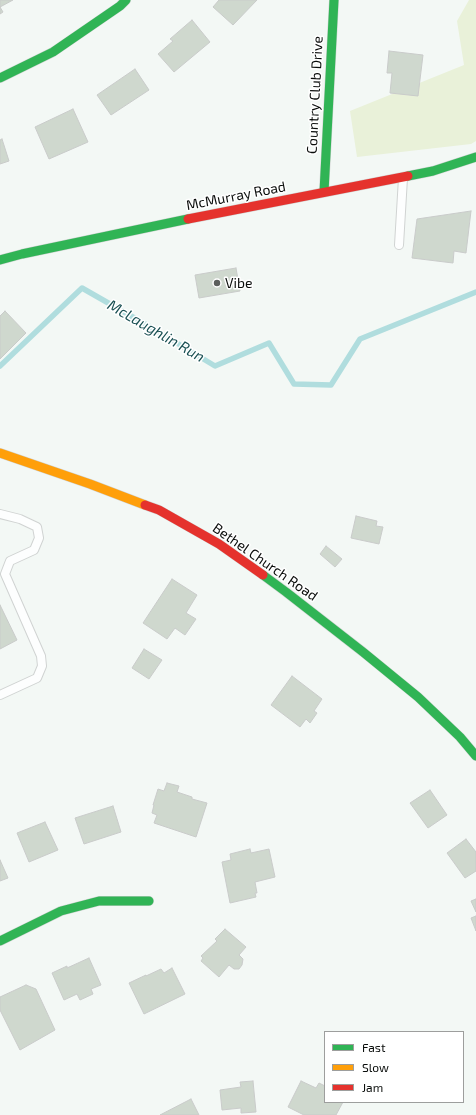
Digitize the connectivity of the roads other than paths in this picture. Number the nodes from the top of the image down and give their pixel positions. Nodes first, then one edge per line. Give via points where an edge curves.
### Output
1 (126, 0) edge
2 (334, 0) edge
3 (0, 78) edge
4 (476, 157) edge
5 (403, 177) junction
6 (324, 192) junction
7 (399, 245) dead end
8 (0, 260) edge
9 (0, 453) edge
10 (0, 514) edge
11 (0, 695) edge
12 (476, 756) edge
13 (149, 901) dead end
14 (0, 941) edge

1 - 3 street via 53,52
2 - 6 street, Country Club Drive
4 - 5 street, McMurray Road
5 - 6 street, McMurray Road
5 - 7 lane
6 - 8 street, McMurray Road
9 - 12 street, Bethel Church Road via 159,510 219,544 376,662 418,697
10 - 11 lane via 20,519 36,527 39,538 34,550 10,561 5,574 41,656 42,666 37,678
13 - 14 street via 99,901 61,911

